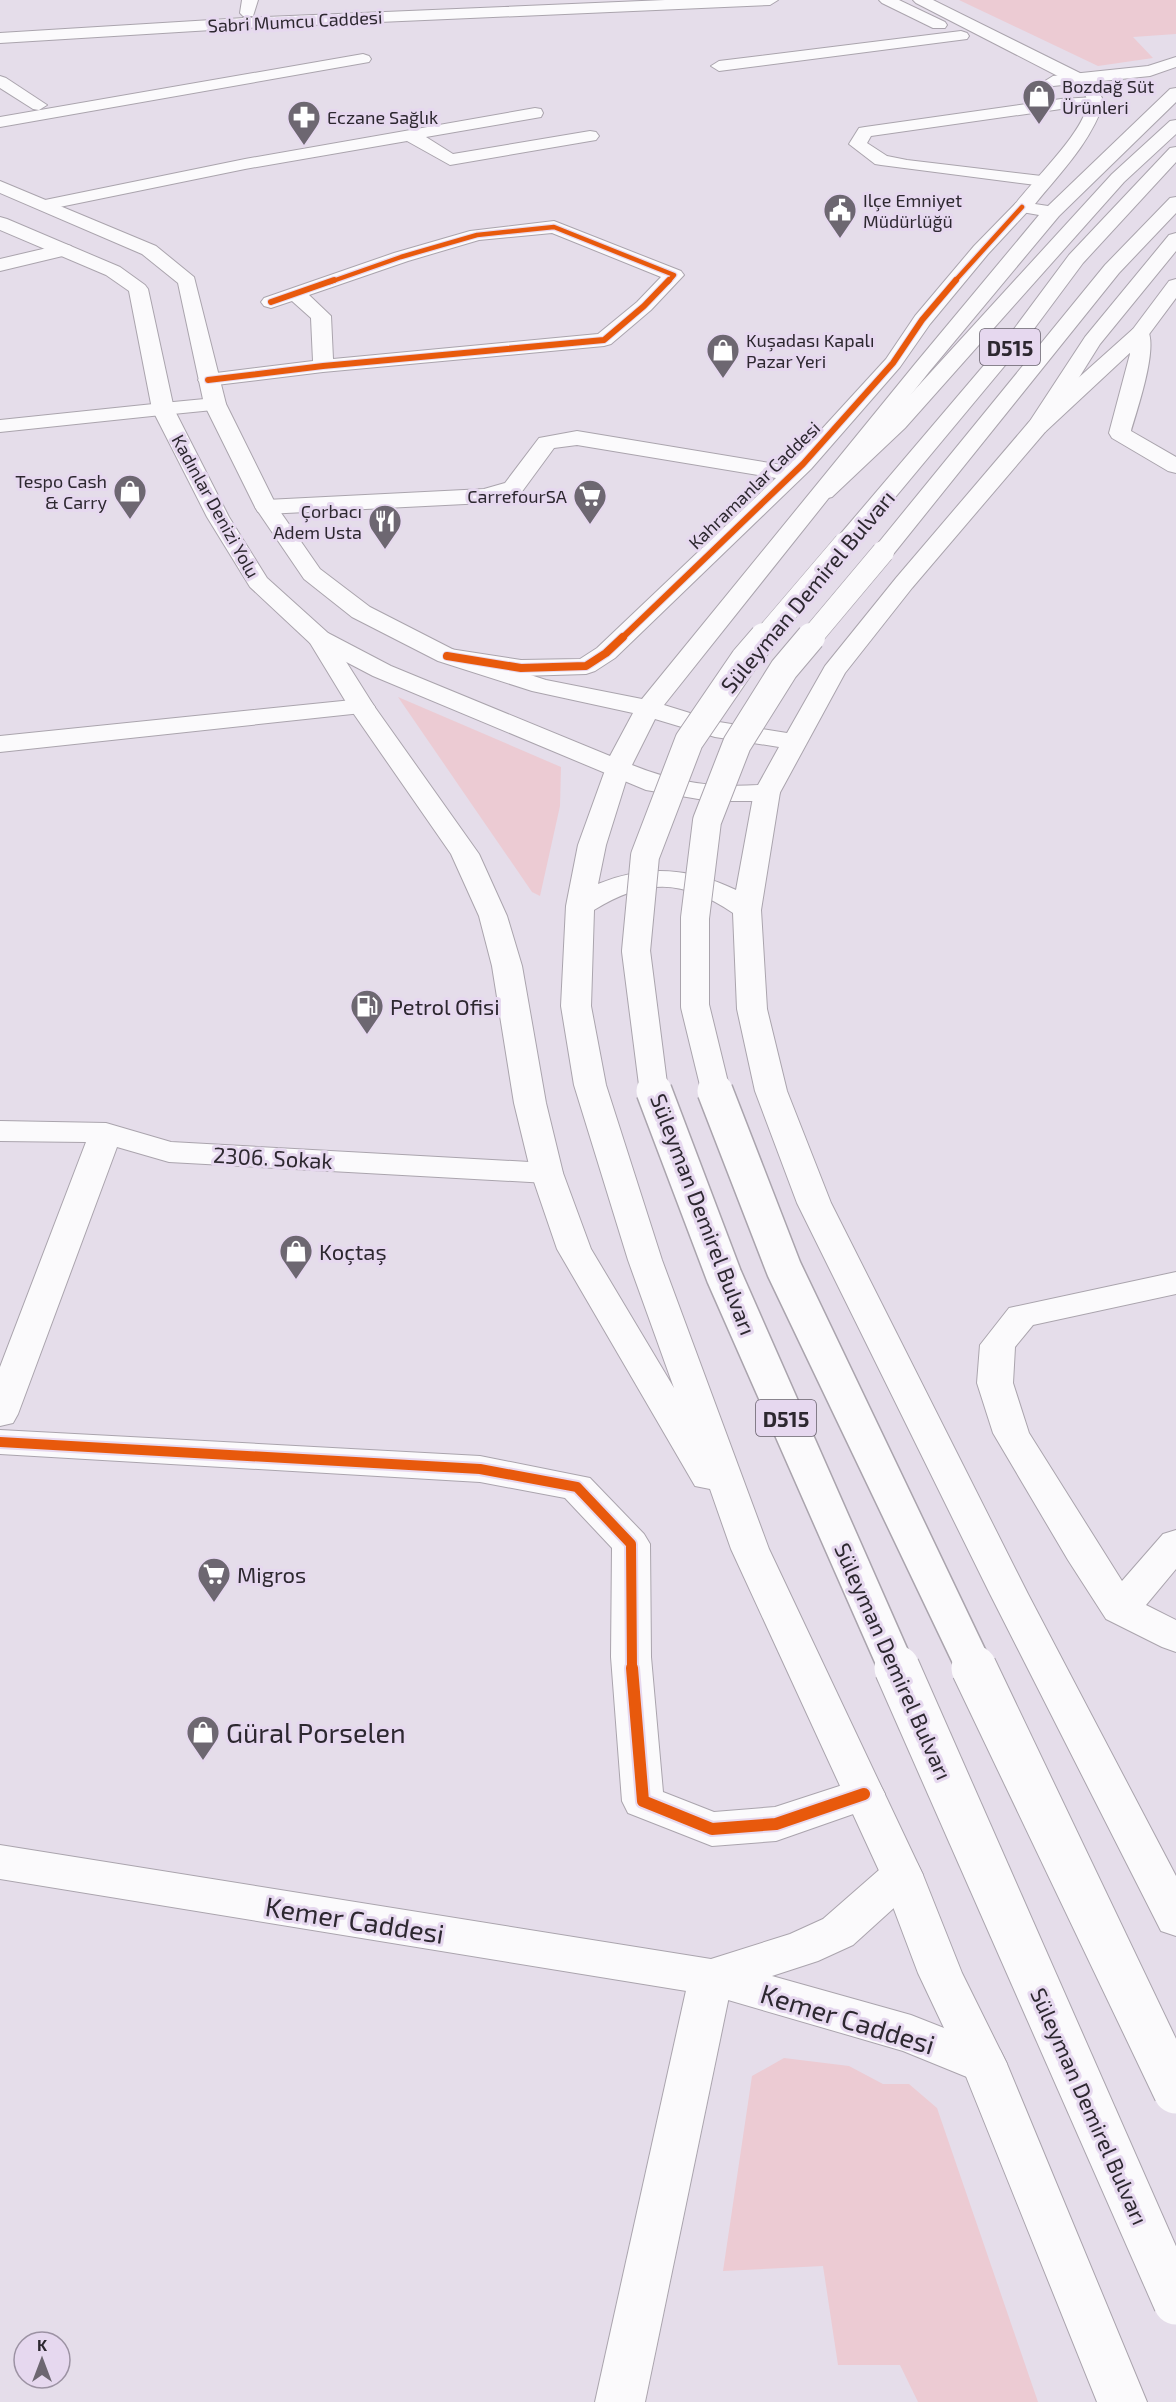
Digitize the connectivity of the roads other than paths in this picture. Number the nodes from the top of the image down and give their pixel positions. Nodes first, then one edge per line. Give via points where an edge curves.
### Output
1 (563, 0) edge
2 (770, 0) edge
3 (887, 0) edge
4 (921, 0) edge
5 (249, 7) edge
6 (0, 27) edge
7 (961, 36) junction
8 (0, 38) edge
9 (363, 59) dead end
10 (1176, 62) edge
11 (719, 66) dead end
12 (0, 81) edge
13 (1087, 88) junction
14 (1176, 93) edge
15 (39, 105) dead end
16 (535, 114) dead end
17 (0, 122) edge
18 (1176, 125) edge
19 (410, 135) junction
20 (590, 136) dead end
21 (1176, 152) edge
22 (1044, 181) junction
23 (0, 186) edge
24 (0, 199) edge
25 (1176, 202) edge
26 (45, 205) junction
27 (1022, 207) junction
28 (0, 211) edge
29 (1052, 212) junction
30 (0, 223) edge
31 (1176, 238) edge
32 (64, 250) junction
33 (0, 266) edge
34 (187, 281) junction
35 (1176, 285) edge
36 (138, 289) junction
37 (294, 293) junction
38 (271, 302) dead end
39 (1140, 333) junction
40 (323, 366) junction
41 (208, 380) junction
42 (214, 404) junction
43 (163, 409) junction
44 (0, 426) edge
45 (1036, 427) junction
46 (1176, 466) edge
47 (794, 474) junction
48 (824, 492) junction
49 (266, 507) junction
50 (319, 638) junction
51 (447, 656) junction
52 (686, 661) junction
53 (518, 679) junction
54 (362, 706) junction
55 (648, 708) junction
56 (793, 742) junction
57 (0, 744) edge
58 (617, 768) junction
59 (766, 792) junction
60 (580, 906) junction
61 (747, 910) junction
62 (0, 1131) edge
63 (106, 1133) junction
64 (547, 1173) junction
65 (1176, 1283) edge
66 (0, 1414) edge
67 (0, 1442) edge
68 (1176, 1544) edge
69 (750, 1549) junction
70 (1120, 1610) junction
71 (1176, 1637) edge
72 (864, 1794) junction
73 (0, 1862) edge
74 (902, 1875) junction
75 (1176, 1918) edge
76 (711, 1977) junction
77 (984, 2064) junction
78 (1176, 2091) edge
79 (1176, 2302) edge
80 (620, 2402) edge
81 (1122, 2402) edge

1 - 5 main road, Sabri Mumcu Caddesi
2 - 8 main road, Sabri Mumcu Caddesi
3 - 7 main road
4 - 13 main road
5 - 6 main road, Sabri Mumcu Caddesi
7 - 11 main road
7 - 13 main road via 1053,81
9 - 17 main road
10 - 13 main road
12 - 15 main road
13 - 22 main road, Kahramanlar Caddesi via 1093,115
13 - 22 main road via 1061,104 865,132 858,144 881,160
14 - 29 main road
16 - 19 main road
18 - 48 main road via 1118,178 897,423
19 - 20 main road via 450,160
19 - 26 main road
21 - 79 main road, Süleyman Demirel Bulvarı / D515, bridge via 1076,259 1015,340 745,659 689,741 645,856 636,951 654,1092 724,1276
22 - 27 main road, Kahramanlar Caddesi
23 - 26 main road
24 - 34 main road
25 - 78 main road, Süleyman Demirel Bulvarı / D515, bridge via 1112,270 784,669 737,744 707,821 695,918 695,1006 717,1098 784,1269
26 - 34 main road via 149,250
27 - 29 main road
27 - 47 main road, Kahramanlar Caddesi via 981,250 922,320 893,363
28 - 36 main road via 123,268
29 - 48 main road
30 - 32 main road
31 - 45 main road via 1092,340
32 - 33 main road
32 - 36 main road via 113,271
34 - 41 main road, Kadınlar Denizi Yolu
35 - 39 main road
36 - 43 main road, Kadınlar Denizi Yolu
37 - 38 main road
37 - 40 main road via 321,316
37 - 40 main road via 477,236 554,227 674,275 604,340
39 - 45 main road
39 - 46 main road via 1140,354 1120,433
40 - 41 main road
41 - 42 main road, Kadınlar Denizi Yolu
42 - 43 main road
42 - 49 main road, Kadınlar Denizi Yolu
43 - 44 main road
43 - 50 main road, Kadınlar Denizi Yolu via 218,517 258,582
45 - 56 main road via 834,671
47 - 49 main road via 577,438 547,443 513,488 485,496
47 - 51 main road, Kahramanlar Caddesi via 606,653 586,666 521,668
48 - 52 main road
49 - 51 main road, Kadınlar Denizi Yolu via 312,574 361,612
50 - 54 main road
50 - 58 main road, Kadınlar Denizi Yolu via 382,671
51 - 53 main road, Kadınlar Denizi Yolu
52 - 53 main road via 643,685 601,688
52 - 55 main road
53 - 55 main road, Kadınlar Denizi Yolu
54 - 57 main road
54 - 64 main road via 465,854 493,916 507,966 530,1103
55 - 56 main road, Kadınlar Denizi Yolu via 716,729
55 - 58 main road
56 - 59 main road
58 - 59 main road, Kadınlar Denizi Yolu via 684,791 736,795
58 - 60 main road via 592,845
59 - 61 main road
60 - 61 main road via 627,881 659,878 714,887
60 - 69 main road via 576,1006 590,1085 645,1260
61 - 75 main road via 752,1009 769,1081 814,1203
62 - 63 main road, 2306. Sokak
63 - 64 main road, 2306. Sokak via 169,1152
63 - 66 main road
64 - 69 main road via 574,1249
65 - 70 main road via 1021,1316 998,1345 995,1383 1011,1433
67 - 72 main road via 480,1469 577,1487 631,1544 631,1657 643,1801 712,1829 776,1824
68 - 70 main road
69 - 72 main road
70 - 71 main road
72 - 74 main road
73 - 76 main road, Kemer Caddesi
74 - 76 main road, Kemer Caddesi via 838,1932 802,1948
74 - 77 main road via 940,1972
76 - 77 main road, Kemer Caddesi via 911,2034
76 - 80 main road
77 - 81 main road

